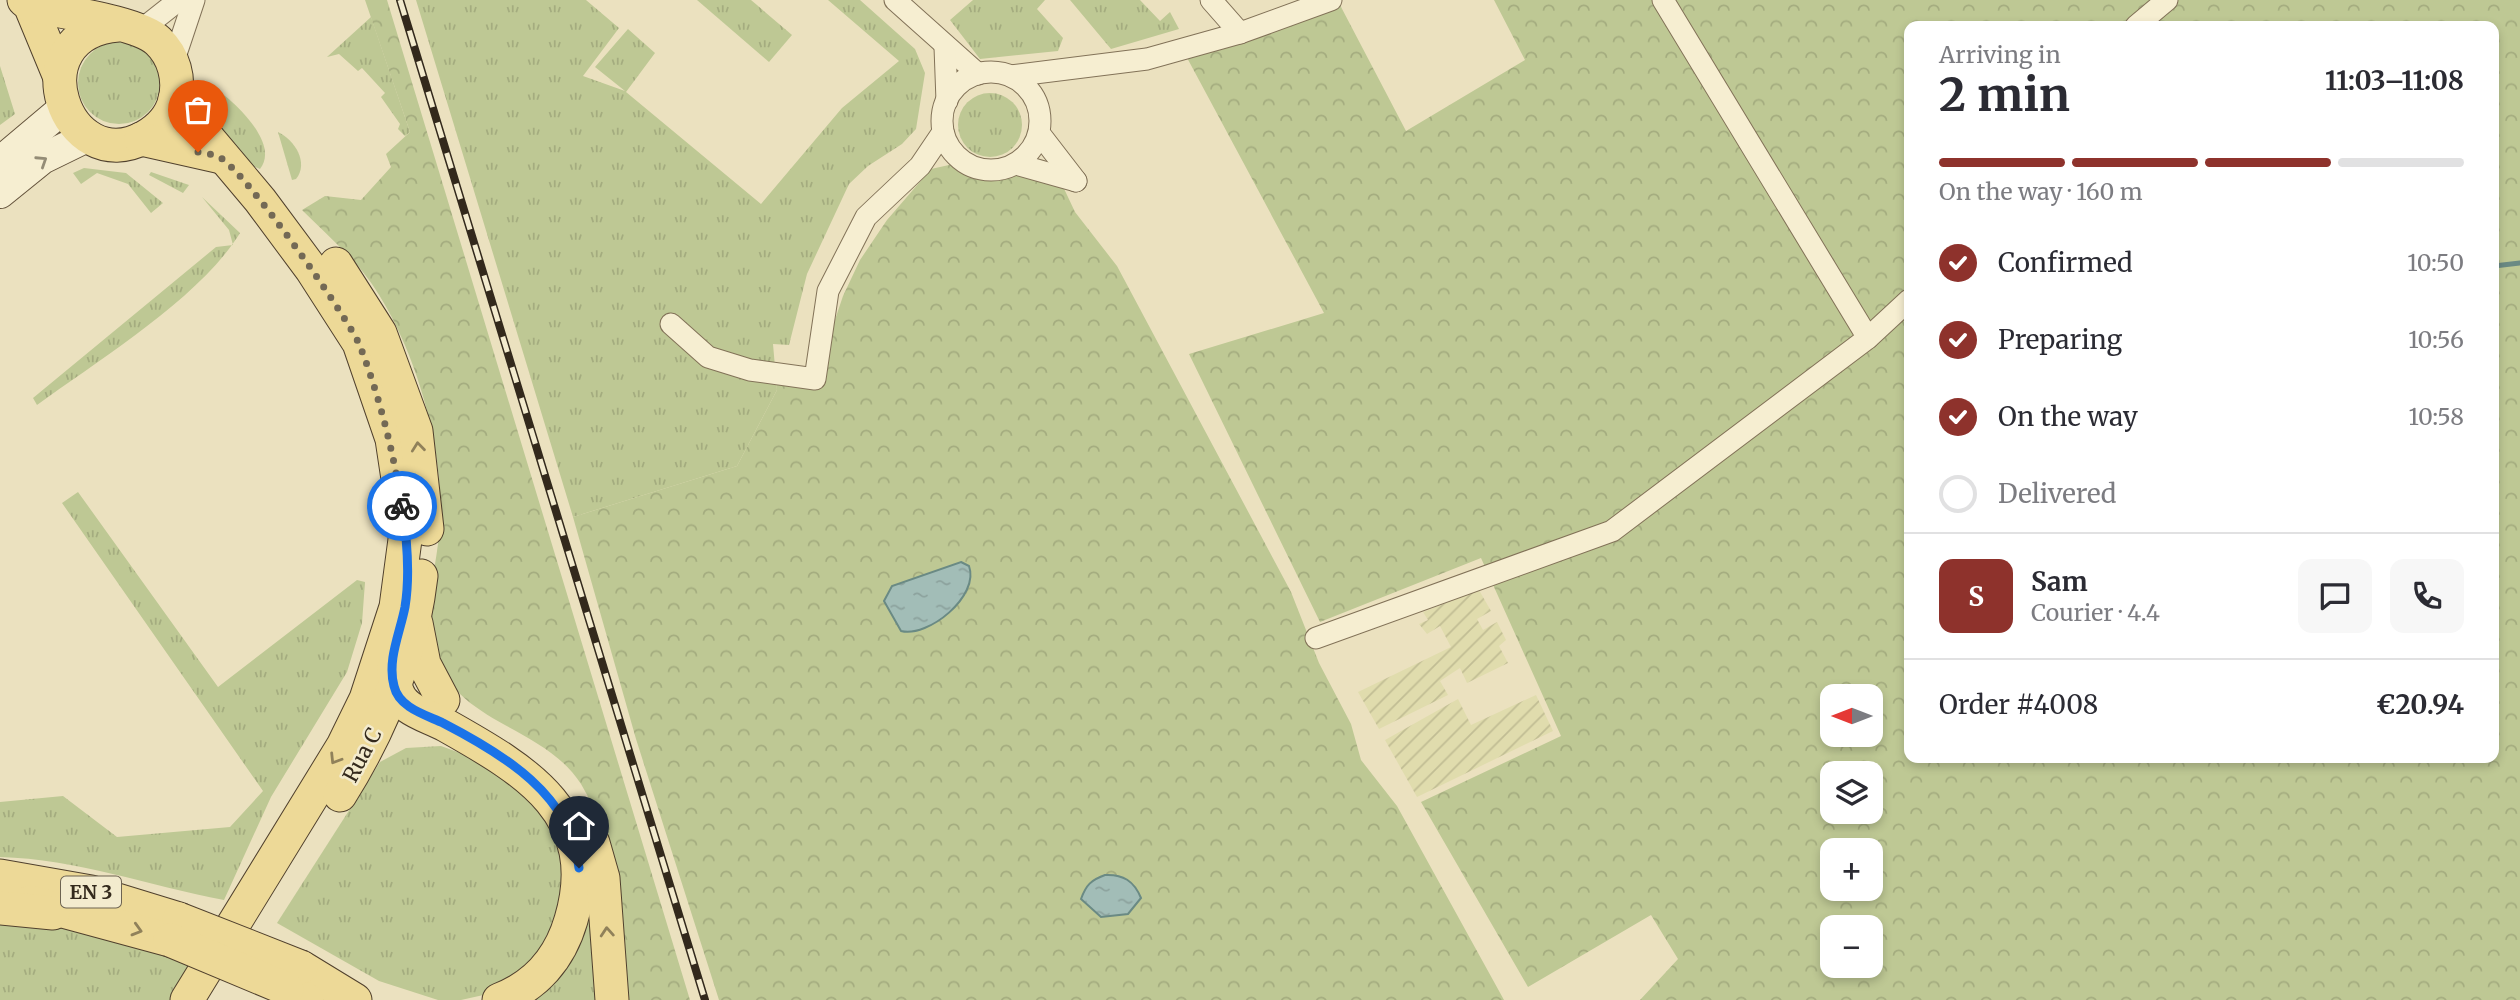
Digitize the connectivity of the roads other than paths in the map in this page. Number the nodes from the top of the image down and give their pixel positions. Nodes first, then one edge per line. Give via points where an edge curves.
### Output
1 (179, 0) edge
2 (194, 0) edge
3 (895, 0) edge
4 (1211, 0) edge
5 (1331, 0) edge
6 (1663, 0) edge
7 (2167, 0) edge
8 (27, 2) edge
9 (2142, 21) edge
10 (129, 27) junction
11 (1240, 33) junction
12 (945, 47) junction
13 (173, 63) junction
14 (1049, 69) junction
15 (978, 74) junction
16 (59, 75) junction
17 (1011, 76) junction
18 (1034, 97) junction
19 (175, 99) junction
20 (947, 101) junction
21 (64, 108) junction
22 (943, 132) junction
23 (1039, 133) junction
24 (89, 136) junction
25 (141, 139) junction
26 (221, 157) junction
27 (0, 162) edge
28 (1016, 164) junction
29 (920, 166) junction
30 (969, 166) junction
31 (0, 193) edge
32 (260, 200) junction
33 (1904, 305) edge
34 (671, 324) dead end
35 (1868, 338) junction
36 (416, 623) junction
37 (1316, 638) dead end
38 (380, 693) junction
39 (444, 712) junction
40 (369, 749) junction
41 (0, 876) edge
42 (0, 895) edge
43 (0, 908) edge
44 (90, 916) junction
45 (174, 929) junction
46 (317, 989) edge
47 (187, 1000) edge
48 (214, 1000) edge
49 (371, 1000) edge
50 (499, 1000) edge
51 (612, 1000) edge

1 - 10 street
2 - 13 street
3 - 12 street
4 - 11 street
5 - 11 street
6 - 35 street
7 - 9 street
8 - 10 main road
8 - 16 main road
10 - 13 main road via 159,42
10 - 16 main road via 95,29 76,42
11 - 14 street via 1147,59
12 - 15 street
12 - 20 street
13 - 19 main road
14 - 17 street
14 - 18 street
15 - 17 street
15 - 20 street via 965,80
16 - 21 main road
17 - 18 street
18 - 23 street
19 - 25 main road via 160,126
19 - 26 main road, Rua C
20 - 22 street
21 - 24 main road
21 - 27 main road
22 - 29 street
22 - 30 street via 948,146
23 - 28 street via 1035,145
23 - 28 street via 1076,181
24 - 25 main road via 118,144
31 -> 24 main road via 42,159
25 - 26 main road
26 - 32 main road, Rua C
28 - 30 street via 1001,170
29 - 30 street
29 - 34 street via 866,216 828,291 815,379 750,370 708,357
36 -> 32 main road, Rua C via 427,528 416,431 394,370 380,333 333,259 297,221
32 - 38 main road, Rua C via 313,270 359,343 391,439 406,532 405,606
33 - 35 street
35 - 37 street via 1612,531
36 - 38 main road, Rua C
36 - 39 main road via 424,664
38 - 39 main road via 414,688
38 - 40 main road, Rua C
38 -> 47 main road, Rua C
39 - 40 main road
39 - 50 main road via 550,796 567,822 578,853 580,883 562,948 519,993
51 -> 39 main road via 603,877 584,808 538,756
40 - 48 main road, Rua C
41 - 45 main road, EN 3 via 91,892
42 - 44 main road, EN 3
43 - 44 main road
44 -> 45 main road, EN 3
45 - 46 main road, EN 3, bridge
46 - 49 main road

